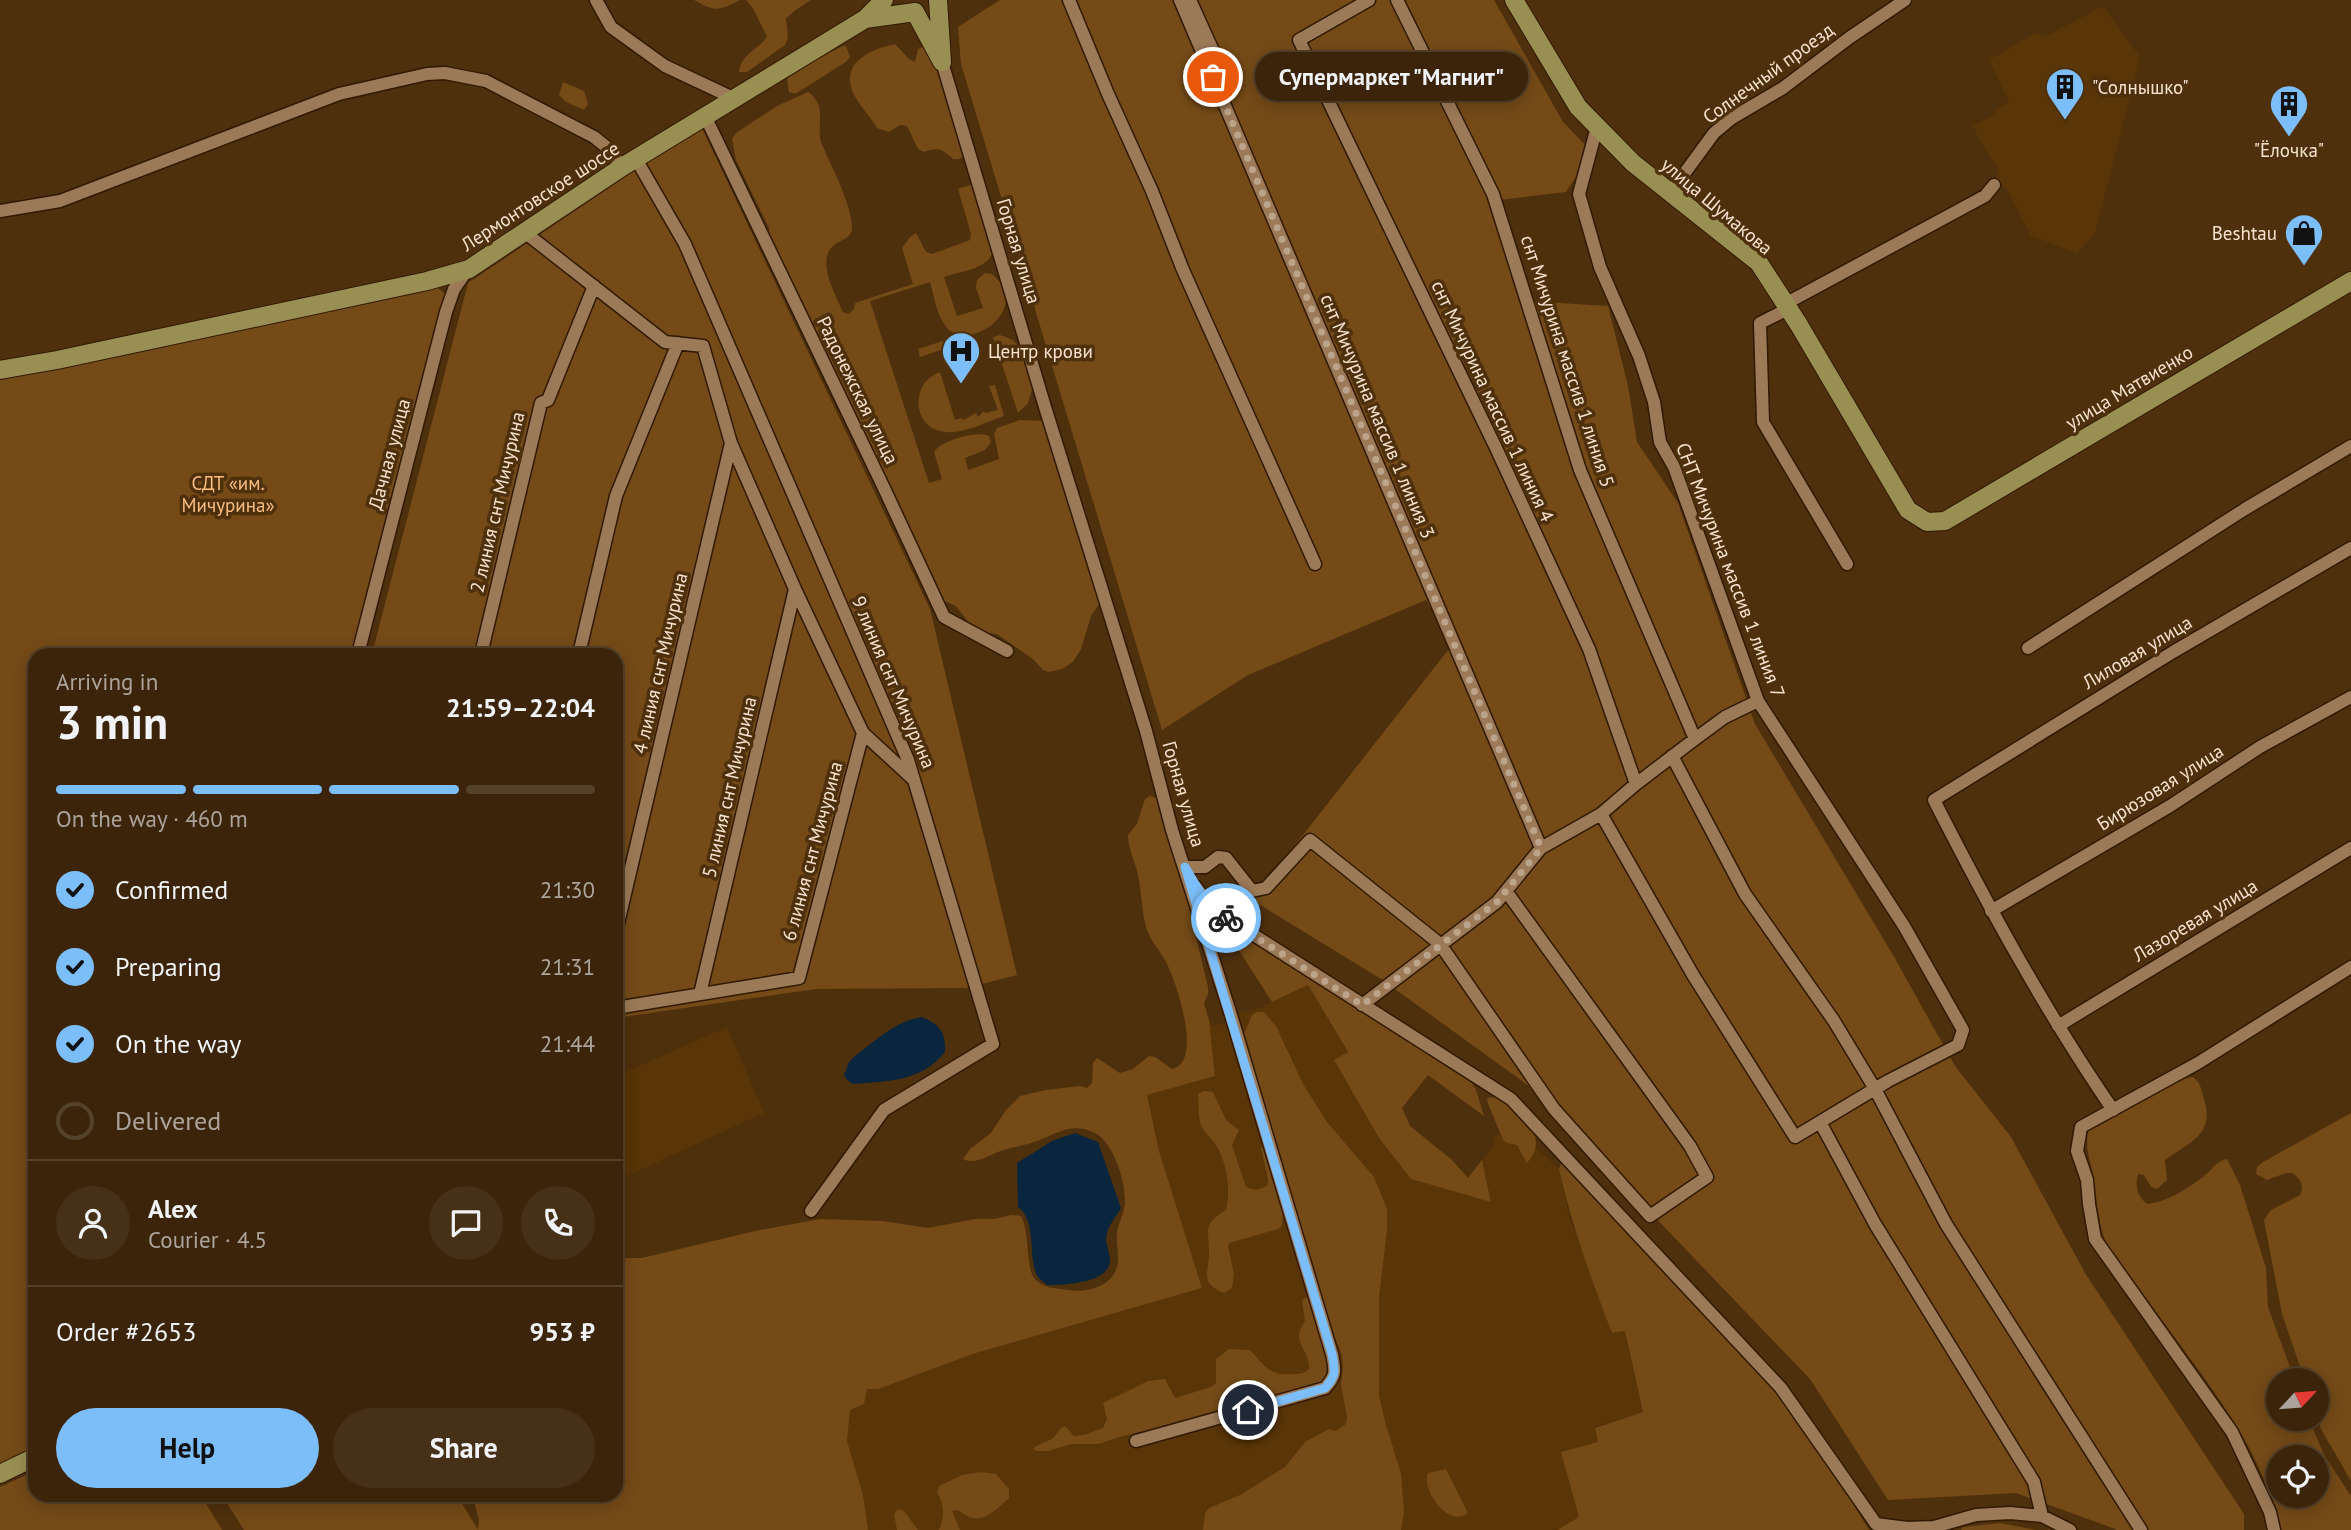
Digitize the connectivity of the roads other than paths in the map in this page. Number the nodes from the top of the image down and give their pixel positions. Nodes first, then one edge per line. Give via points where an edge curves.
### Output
1 (596, 0) edge
2 (884, 0) edge
3 (900, 0) edge
4 (938, 0) edge
5 (1069, 0) edge
6 (1180, 0) edge
7 (1190, 0) edge
8 (1369, 0) edge
9 (1396, 0) edge
10 (1514, 0) edge
11 (1905, 0) edge
12 (915, 12) junction
13 (865, 19) junction
14 (942, 62) junction
15 (1219, 64) dead end
16 (733, 98) junction
17 (705, 116) junction
18 (1597, 127) junction
19 (629, 163) junction
20 (1994, 185) dead end
21 (1670, 193) junction
22 (0, 211) edge
23 (523, 231) junction
24 (469, 269) junction
25 (2351, 281) edge
26 (594, 286) junction
27 (1787, 307) junction
28 (678, 343) junction
29 (0, 370) edge
30 (731, 443) junction
31 (2351, 446) edge
32 (1927, 522) joint
33 (2351, 548) edge
34 (1315, 564) dead end
35 (1847, 564) dead end
36 (795, 589) junction
37 (360, 648) edge
38 (482, 648) edge
39 (580, 648) edge
40 (2028, 648) dead end
41 (1007, 651) dead end
42 (2351, 696) edge
43 (1758, 701) junction
44 (863, 733) junction
45 (1695, 739) junction
46 (1672, 756) junction
47 (914, 779) junction
48 (1636, 784) junction
49 (1601, 814) junction
50 (1541, 848) junction
51 (2351, 848) edge
52 (1185, 867) junction
53 (1506, 891) junction
54 (623, 902) edge
55 (1991, 911) junction
56 (1440, 944) junction
57 (2351, 967) edge
58 (699, 994) junction
59 (1362, 1005) junction
60 (623, 1007) edge
61 (2058, 1026) junction
62 (1875, 1089) junction
63 (2113, 1110) junction
64 (1820, 1122) junction
65 (811, 1211) dead end
66 (1136, 1441) dead end
67 (28, 1460) edge
68 (0, 1474) edge
69 (2042, 1516) junction
70 (2070, 1530) edge
71 (2141, 1530) edge
72 (2274, 1530) edge

1 - 16 street via 611,27 665,66
2 - 13 street
3 - 12 street
4 - 12 street via 931,9
4 - 14 street
5 - 34 street
6 - 50 street, снт Мичурина массив 1 линия 3
7 - 15 street
8 - 48 street, снт Мичурина массив 1 линия 4 via 1298,40 1589,649
9 - 45 street, снт Мичурина массив 1 линия 5 via 1493,194 1580,470
10 - 18 street, улица Шумакова via 1578,107
11 - 21 street, Солнечный проезд via 1783,88 1732,118 1714,133
12 - 13 street
12 - 14 street
13 - 16 street, Лермонтовское шоссе
14 - 52 street, Горная улица
16 - 17 street, Лермонтовское шоссе
17 - 19 street, Лермонтовское шоссе
17 - 41 street, Радонежская улица via 944,617
18 - 21 street, улица Шумакова
18 - 43 street, СНТ Мичурина массив 1 линия 7 via 1578,194 1600,267 1639,356 1654,402 1660,442 1674,467
19 - 22 street, 9 линия снт Мичурина via 593,137 486,81 427,74 339,94 60,201
19 - 23 street, Лермонтовское шоссе
19 - 47 street, 9 линия снт Мичурина via 685,244
20 - 27 street via 1985,196
21 - 27 street, улица Шумакова via 1759,263
23 - 24 street, Лермонтовское шоссе
23 - 26 street
24 - 29 street, Лермонтовское шоссе
24 - 37 street, Дачная улица via 454,289 446,312
25 - 32 street, улица Матвиенко via 1945,521
26 - 28 street via 665,342
26 - 38 street, 2 линия снт Мичурина via 548,400 541,403
27 - 32 street, улица Шумакова via 1908,510
27 - 35 street via 1760,323 1762,422
28 - 30 street via 703,346
28 - 39 street via 616,496
30 - 36 street
30 - 54 street, 4 линия снт Мичурина
31 - 40 street
33 - 55 street, Лиловая улица via 1934,800
36 - 44 street
36 - 58 street, 5 линия снт Мичурина
42 - 55 street, Бирюзовая улица
43 - 45 street
43 - 62 street, СНТ Мичурина массив 1 линия 7 via 1904,926 1963,1030 1958,1045
44 - 47 street
44 - 58 street, 6 линия снт Мичурина via 799,978
45 - 46 street
46 - 48 street
46 - 62 street via 1745,894 1834,1021
47 - 65 street, 9 линия снт Мичурина via 993,1044 884,1110
48 - 49 street
49 - 50 street
49 - 64 street via 1693,975 1794,1137
50 - 53 street
51 - 61 street, Лазоревая улица
52 - 56 street via 1205,867 1218,857 1226,858 1252,891 1266,888 1310,840
52 - 59 street via 1210,906
52 - 66 street, Горная улица via 1335,1371 1325,1388
53 - 56 street
53 - 56 street via 1690,1146 1707,1177 1650,1216 1555,1109
55 - 61 street
56 - 59 street
57 - 63 street
58 - 60 street
59 - 69 street via 1511,1099 1781,1388 1875,1524 1934,1527 1976,1515
61 - 63 street
62 - 64 street
62 - 71 street via 1945,1224
63 - 72 street via 2081,1127 2077,1151 2087,1180 2095,1239 2232,1432
64 - 69 street via 1875,1224 2034,1482
67 - 68 street
69 - 70 street

